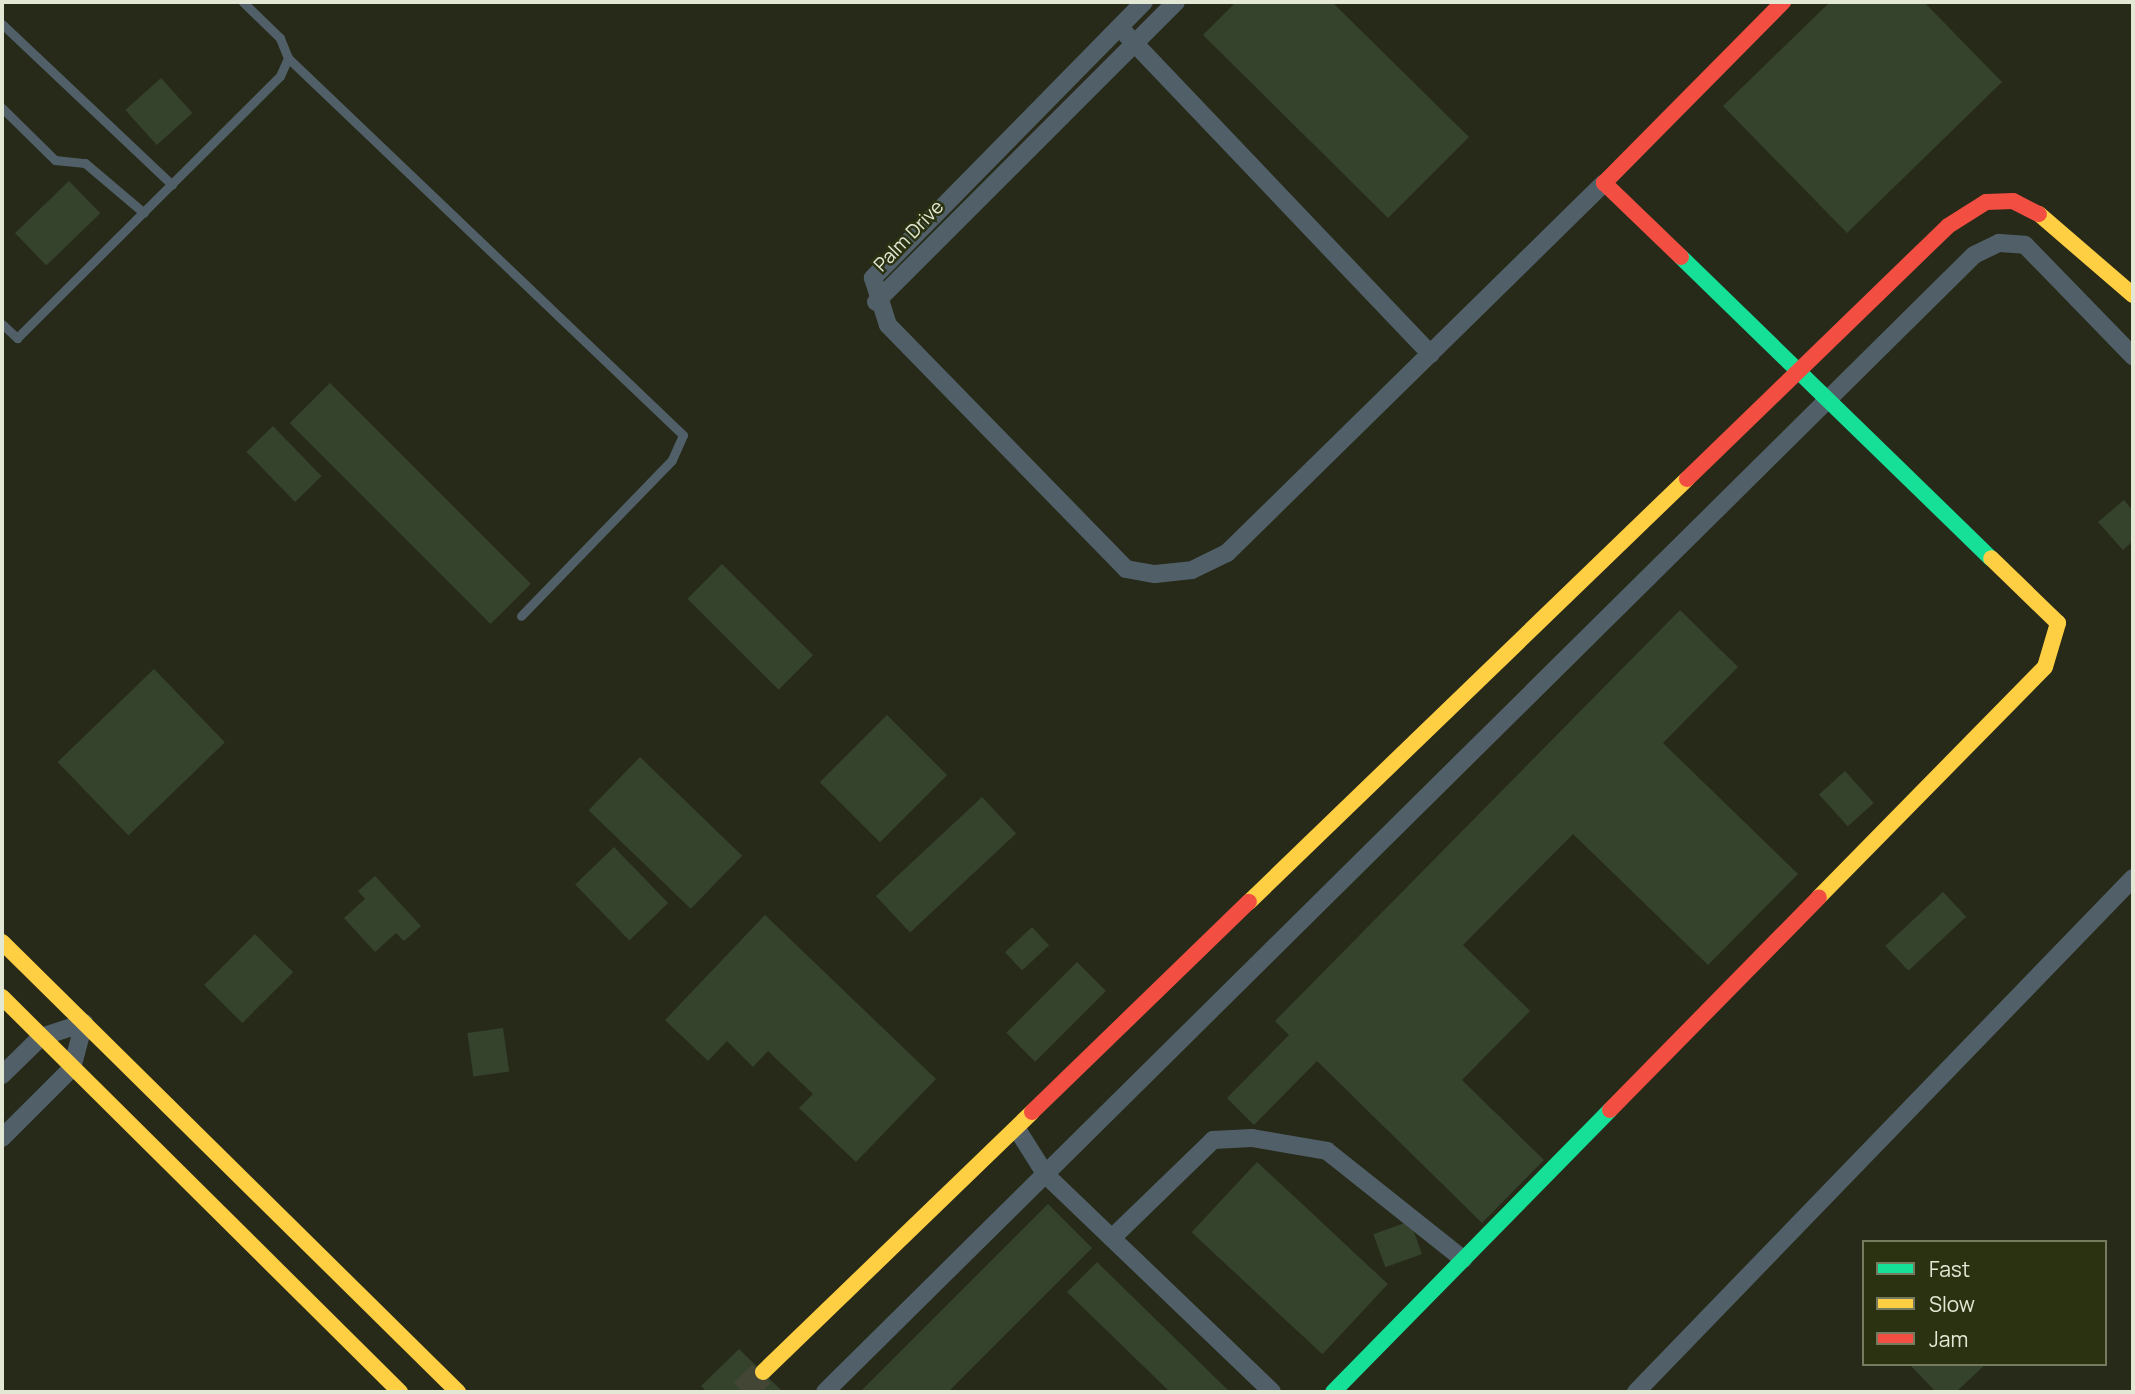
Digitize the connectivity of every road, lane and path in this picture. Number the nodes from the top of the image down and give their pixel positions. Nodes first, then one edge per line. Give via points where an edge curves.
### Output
1 (243, 2) edge
2 (1144, 2) edge
3 (1176, 2) edge
4 (1783, 2) edge
5 (2, 24) edge
6 (1121, 29) junction
7 (1136, 44) junction
8 (288, 58) junction
9 (2, 108) edge
10 (1604, 183) junction
11 (172, 185) junction
12 (144, 213) junction
13 (2133, 295) edge
14 (876, 302) junction
15 (2, 324) edge
16 (1431, 354) junction
17 (2133, 356) edge
18 (1802, 375) junction
19 (1830, 402) junction
20 (521, 616) dead end
21 (2132, 879) edge
22 (2, 942) edge
23 (2, 997) edge
24 (84, 1023) junction
25 (41, 1037) junction
26 (72, 1068) junction
27 (2, 1075) edge
28 (1017, 1129) junction
29 (2, 1138) edge
30 (1046, 1175) junction
31 (1112, 1238) junction
32 (1464, 1259) junction
33 (763, 1372) tunnel mouth
34 (400, 1392) edge
35 (458, 1392) edge
36 (825, 1392) edge
37 (1272, 1392) edge
38 (1333, 1392) edge
39 (1636, 1392) edge

1 - 8 lane via 280,38
2 - 6 street, Palm Drive
3 - 7 street, Palm Drive
4 - 10 street
5 - 11 lane
6 - 7 street
6 - 14 street, Palm Drive via 883,262 873,278
7 - 14 street, Palm Drive
7 - 16 street
8 - 11 lane via 265,94
8 - 20 lane via 683,435 673,460
9 - 12 lane via 55,160 85,163
10 - 16 street
10 - 18 street
11 - 12 lane
12 - 15 lane via 17,338
13 - 18 street via 2048,219 2013,201 1986,202 1948,226
14 - 16 street via 888,325 1126,569 1155,575 1192,569 1227,553
17 - 19 street via 2025,245 1999,243 1974,255
18 - 19 street
18 - 28 street
19 - 30 street
19 - 32 street via 2058,623 2045,667
21 - 39 street
22 - 24 street
23 - 25 street
24 - 25 street
24 - 26 street
24 - 35 street
25 - 26 street
25 - 27 street
26 - 29 street
26 - 34 street
28 - 30 street
28 - 33 street
30 - 31 street
30 - 36 street
31 - 32 street via 1213,1140 1252,1138 1327,1151
31 - 37 street
32 - 38 street

